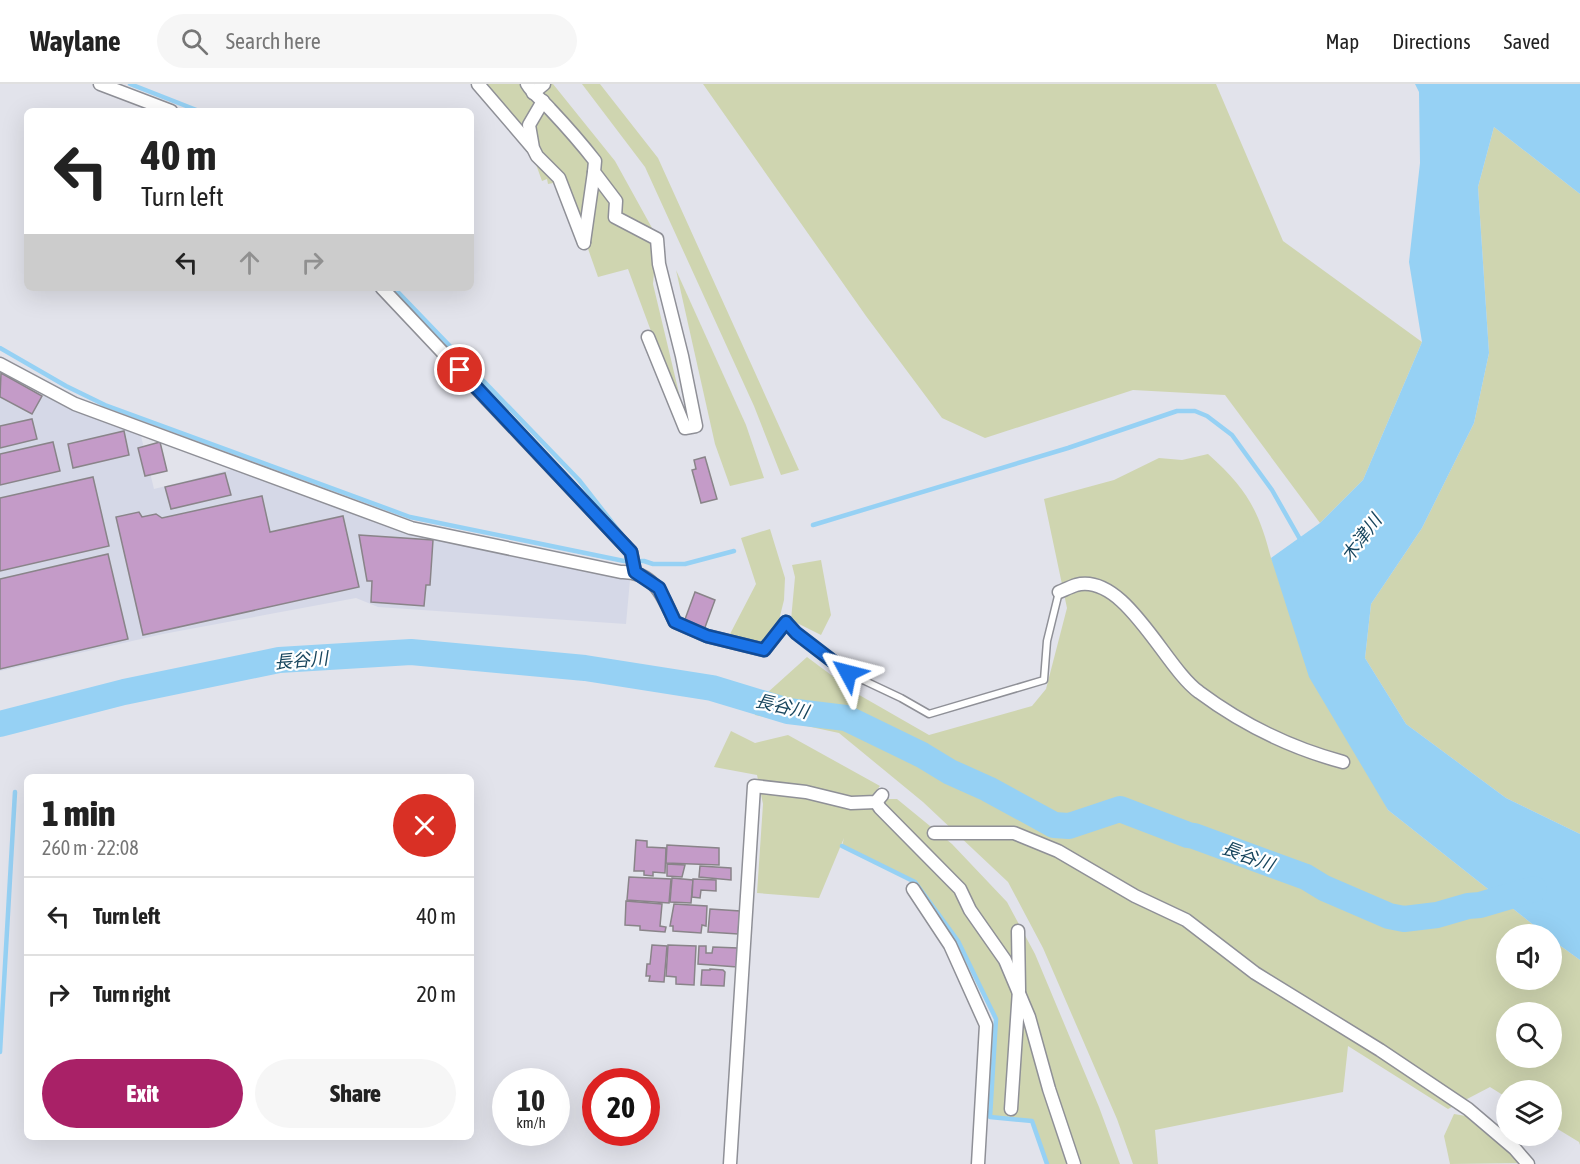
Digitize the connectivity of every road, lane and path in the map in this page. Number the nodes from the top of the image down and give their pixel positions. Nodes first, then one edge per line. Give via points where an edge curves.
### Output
1 (100, 84) edge
2 (478, 84) edge
3 (544, 84) edge
4 (534, 93) edge
5 (163, 108) edge
6 (533, 148) junction
7 (594, 172) junction
8 (385, 291) edge
9 (648, 337) dead end
10 (0, 364) edge
11 (635, 572) junction
12 (1059, 592) joint
13 (786, 622) joint
14 (1343, 762) dead end
15 (934, 833) dead end
16 (913, 889) dead end
17 (1017, 931) dead end
18 (1019, 990) junction
19 (1011, 1108) dead end
20 (730, 1164) edge
21 (978, 1164) edge
22 (1074, 1164) edge
23 (1528, 1164) edge

1 - 5 street
2 - 6 street
3 - 4 street
4 - 6 street via 529,125
4 - 7 street via 595,160
6 - 7 street via 559,178 584,243
7 - 9 street via 616,201 615,217 657,239 659,264 696,426 685,428
8 - 11 street via 631,552
10 - 11 street via 75,404 411,528
11 - 13 street via 659,588 675,622 707,636 764,650
12 - 13 lane via 1047,641 1044,680 929,714 848,673
12 - 14 street via 1077,584 1095,585 1112,592 1142,622 1196,691 1284,743
15 - 23 street via 1014,833 1058,851 1135,896 1186,920 1255,973 1468,1109
16 - 21 street via 950,945 986,1025
17 - 18 street
18 - 19 street
18 - 20 street via 1005,960 960,889 879,808 879,799 851,803 806,792 754,786
18 - 22 street

